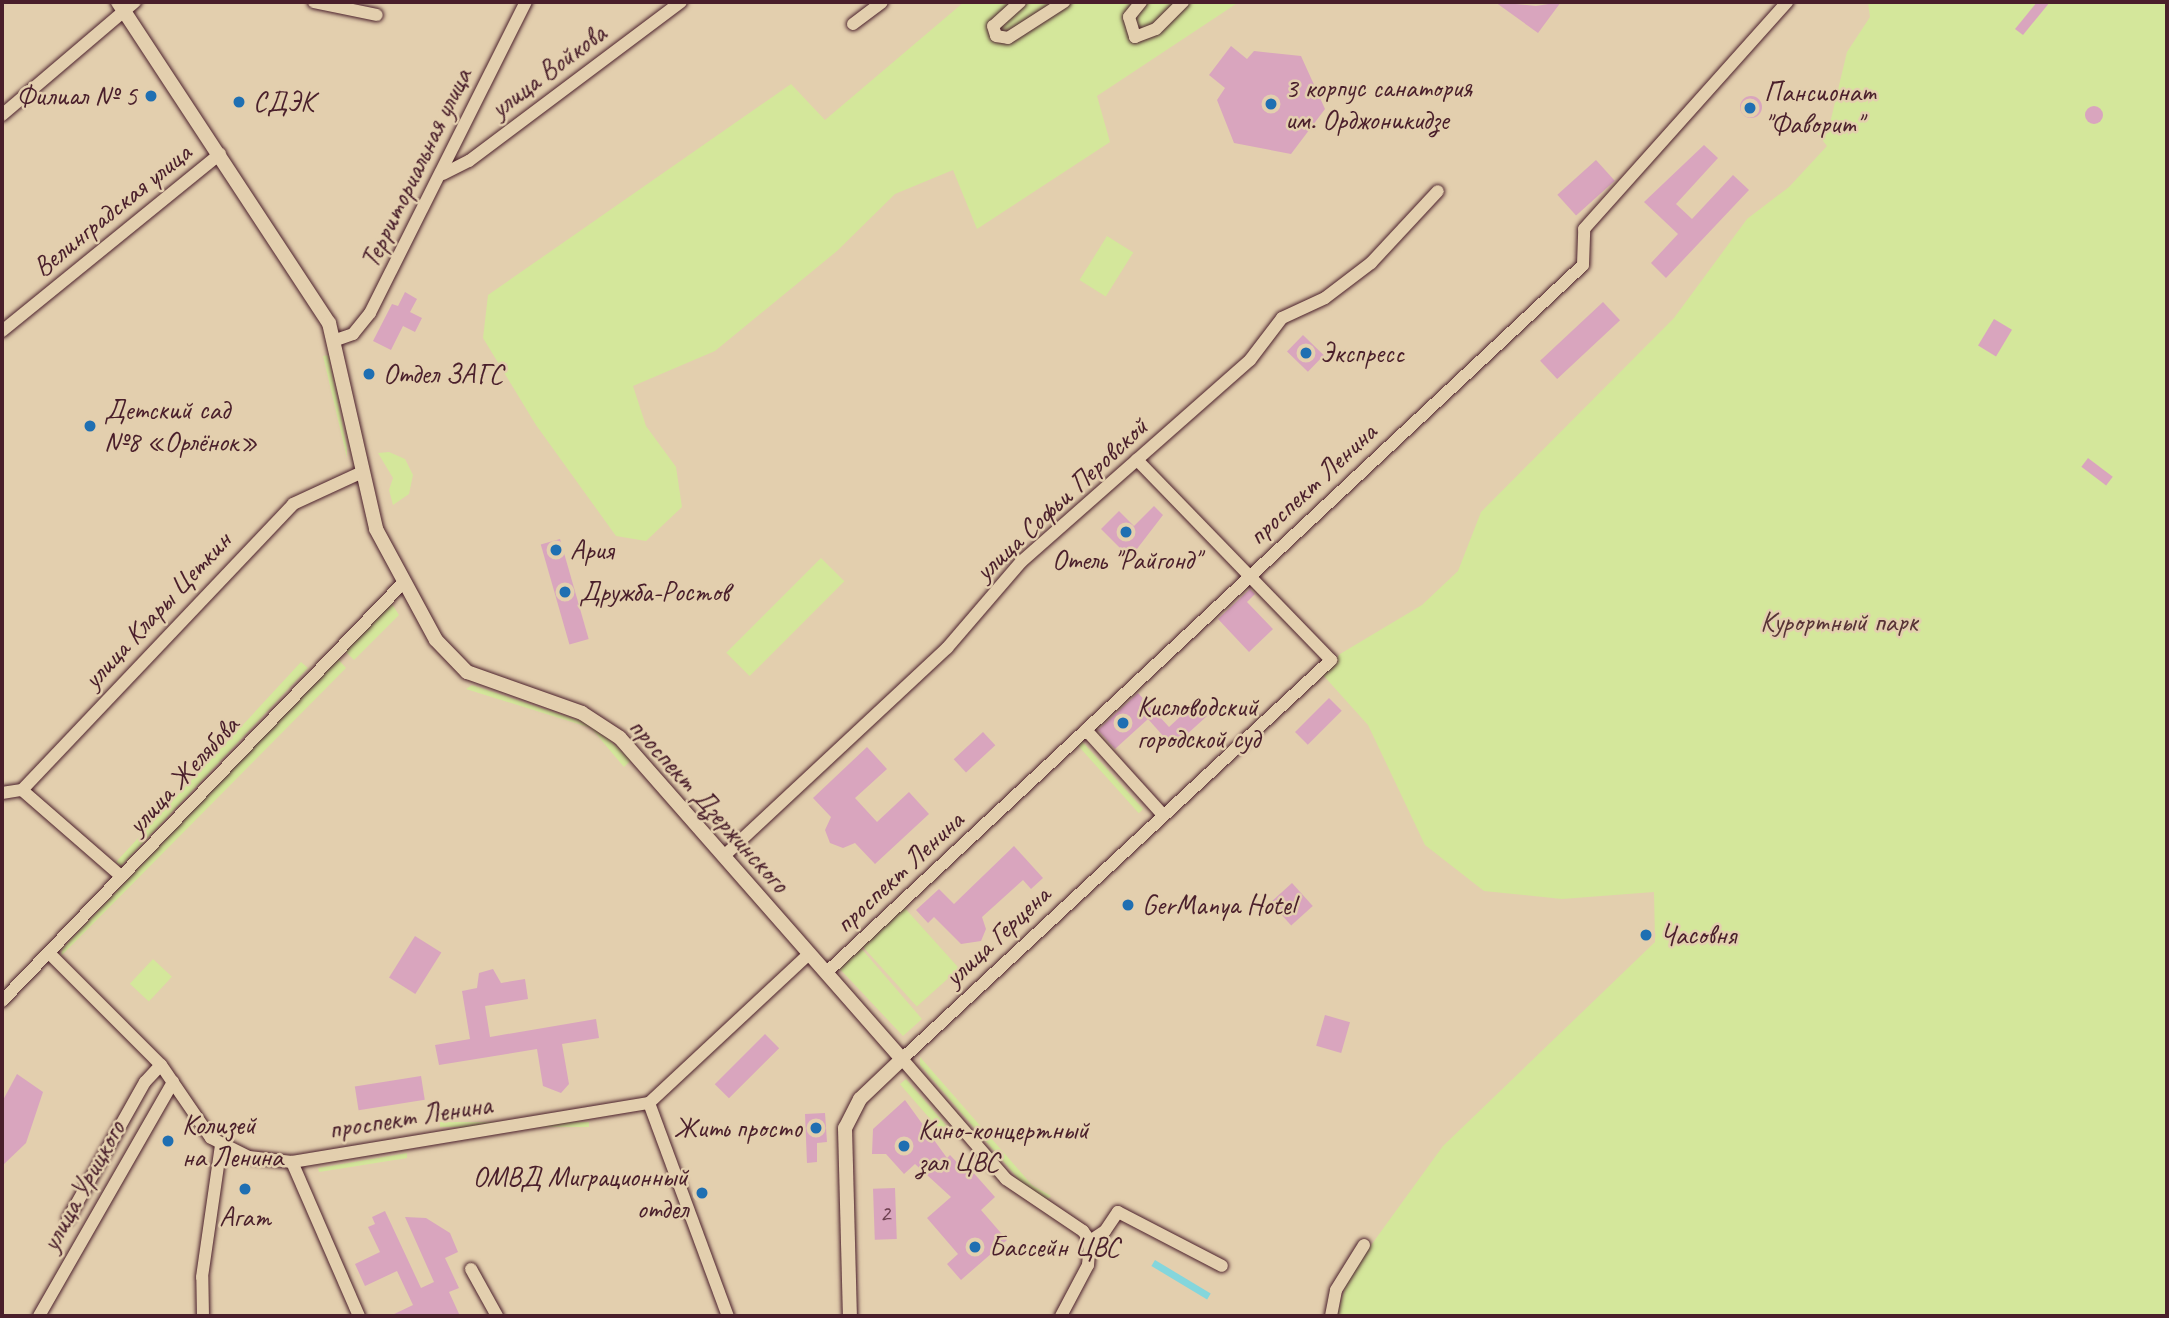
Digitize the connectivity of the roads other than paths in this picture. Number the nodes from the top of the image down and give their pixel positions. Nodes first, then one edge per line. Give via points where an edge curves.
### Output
1 (314, 2) edge
2 (526, 2) edge
3 (681, 2) edge
4 (882, 2) edge
5 (1020, 2) edge
6 (1064, 2) edge
7 (1141, 2) edge
8 (1183, 2) edge
9 (1787, 2) edge
10 (126, 5) edge
11 (377, 15) dead end
12 (853, 24) dead end
13 (2, 115) edge
14 (220, 154) junction
15 (443, 174) junction
16 (1438, 191) dead end
17 (2, 331) edge
18 (333, 341) junction
19 (1137, 460) junction
20 (360, 473) junction
21 (1250, 576) junction
22 (402, 584) junction
23 (1086, 730) junction
24 (22, 790) junction
25 (2, 793) edge
26 (1163, 815) junction
27 (725, 855) junction
28 (121, 876) junction
29 (49, 953) junction
30 (809, 954) junction
31 (826, 973) junction
32 (2, 1000) edge
33 (902, 1059) junction
34 (161, 1065) junction
35 (173, 1082) junction
36 (649, 1102) junction
37 (221, 1144) junction
38 (292, 1162) junction
39 (68, 1219) dead end
40 (1090, 1241) junction
41 (1364, 1245) dead end
42 (1222, 1266) dead end
43 (471, 1269) dead end
44 (39, 1316) edge
45 (203, 1316) edge
46 (359, 1316) edge
47 (497, 1316) edge
48 (728, 1316) edge
49 (850, 1316) edge
50 (1061, 1316) edge
51 (1331, 1316) edge

1 - 11 street
2 - 15 street, Территориальная улица
3 - 15 street, улица Войкова via 468,161
4 - 12 street
5 - 6 street via 993,26 996,36 1008,38
7 - 8 street via 1129,17 1135,37 1156,29
9 - 21 street, проспект Ленина via 1584,229 1583,265
10 - 13 street
10 - 14 main road, проспект Дзержинского
14 - 17 street, Велинградская улица
14 - 18 main road, проспект Дзержинского via 317,298
15 - 18 street, Территориальная улица via 370,313 353,334
16 - 19 street, улица Софьи Перовской via 1371,263 1325,298 1282,318 1250,360
18 - 20 main road, проспект Дзержинского
19 - 21 street
19 - 27 street, улица Софьи Перовской via 1021,562 947,648
20 - 22 main road, проспект Дзержинского via 376,528
20 - 24 street, улица Клары Цеткин via 293,504
21 - 23 street, проспект Ленина
21 - 26 street, улица Герцена via 1331,660
22 - 27 main road, проспект Дзержинского via 456,664 483,680 601,724 635,752
22 - 28 street, улица Желябова
23 - 26 street
23 - 31 street, проспект Ленина
24 - 25 street
24 - 28 street
26 - 33 street, улица Герцена
27 - 30 main road, проспект Дзержинского
28 - 29 street, улица Желябова
29 - 32 street, улица Желябова
29 - 34 street, проспект Ленина
30 - 31 main road, проспект Дзержинского
30 - 36 street, проспект Ленина
31 - 33 main road, проспект Дзержинского
33 - 40 street, проспект Дзержинского via 1006,1179 1083,1231
33 - 49 main road, улица Герцена via 860,1099 845,1128
34 - 35 street, проспект Ленина
34 - 39 street, улица Урицкого via 145,1082
35 - 37 street, проспект Ленина via 204,1130
35 - 44 street, улица Урицкого
36 - 38 street, проспект Ленина
36 - 48 street
37 - 38 street, проспект Ленина via 249,1157
37 - 45 street via 202,1277
38 - 46 street
40 - 42 street via 1105,1231 1118,1212
40 - 50 street via 1088,1265
41 - 51 street via 1336,1290
43 - 47 street

